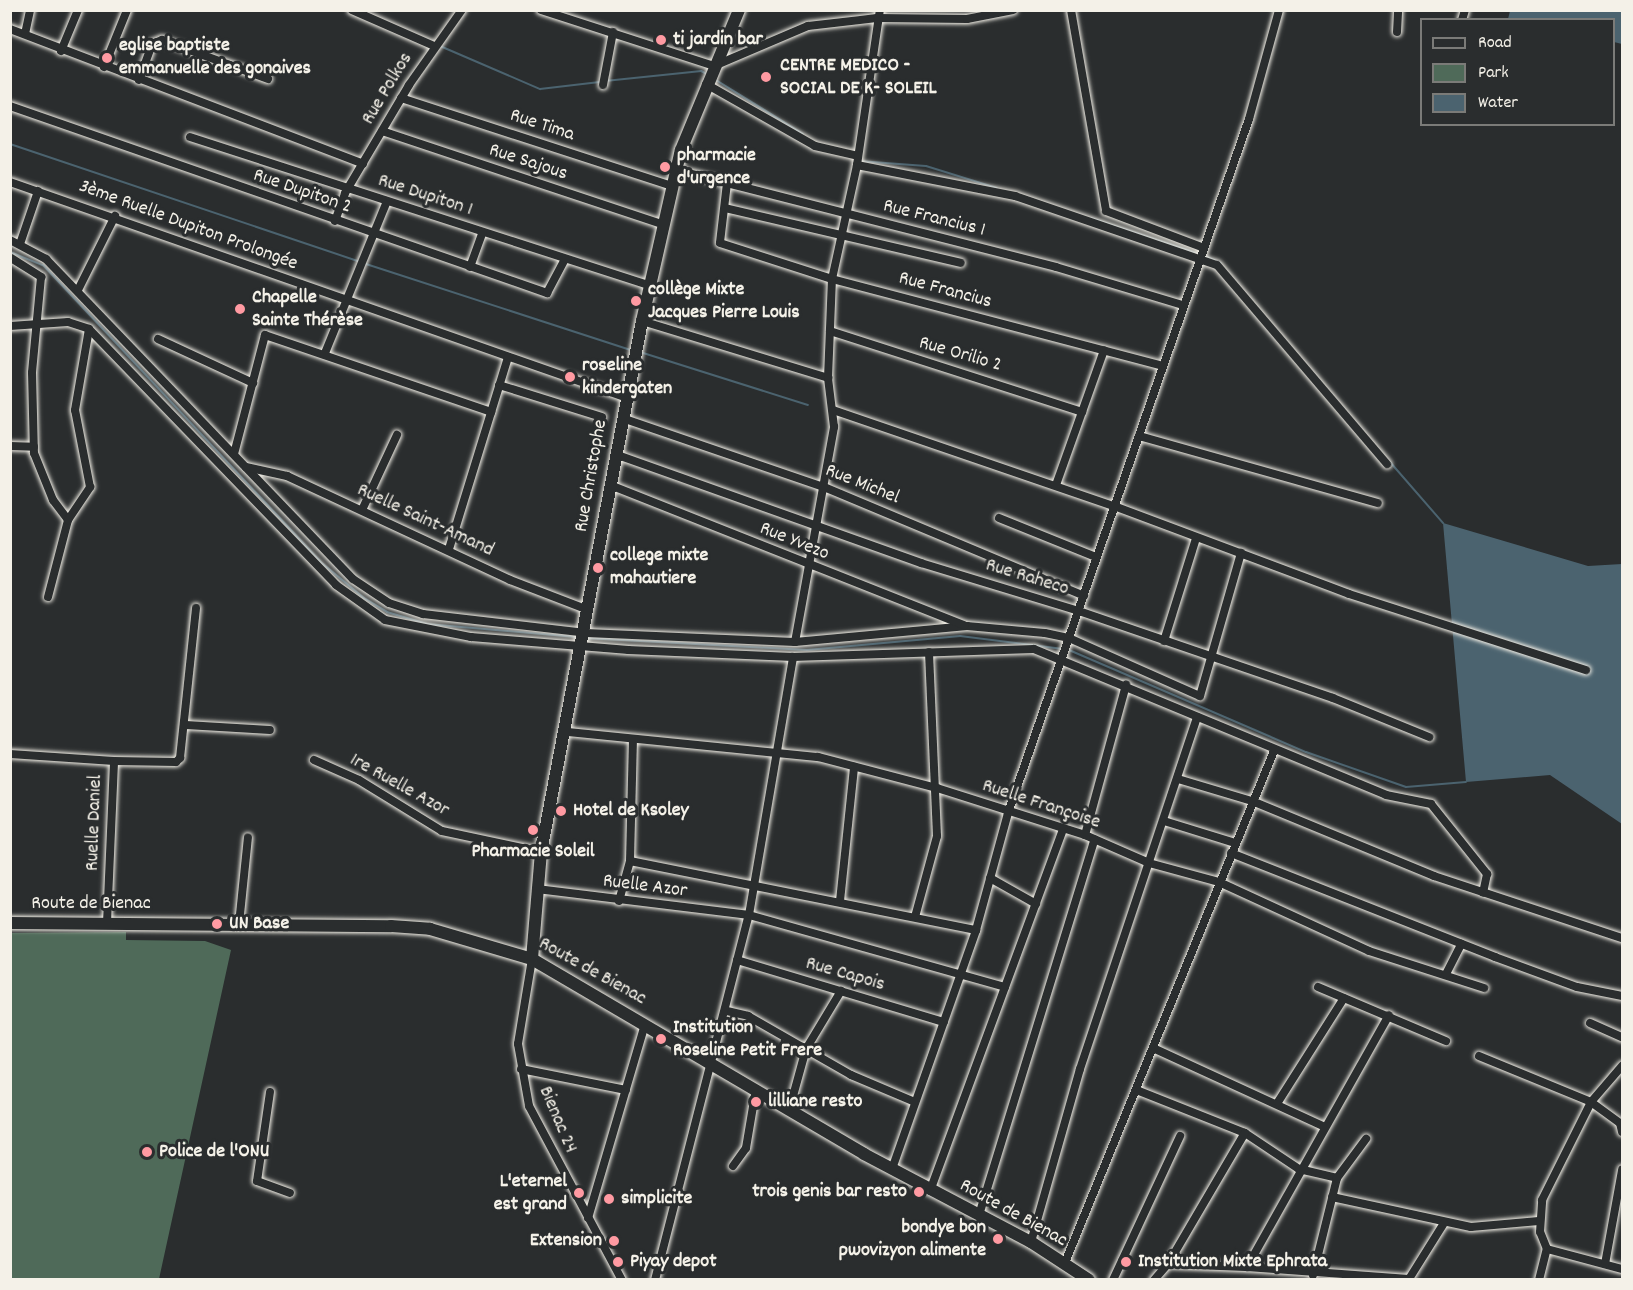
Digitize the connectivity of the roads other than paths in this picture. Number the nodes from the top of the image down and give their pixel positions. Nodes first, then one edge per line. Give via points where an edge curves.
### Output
1 (30, 10) edge
2 (78, 10) edge
3 (128, 10) edge
4 (352, 10) edge
5 (462, 10) edge
6 (541, 10) edge
7 (739, 10) edge
8 (1013, 10) edge
9 (1071, 10) edge
10 (1279, 10) edge
11 (1398, 10) edge
12 (878, 14) edge
13 (10, 29) edge
14 (613, 32) junction
15 (1397, 32) dead end
16 (25, 34) junction
17 (435, 44) junction
18 (61, 51) junction
19 (714, 66) junction
20 (104, 67) junction
21 (268, 78) dead end
22 (139, 80) junction
23 (603, 81) dead end
24 (706, 84) junction
25 (401, 98) junction
26 (10, 106) edge
27 (382, 131) junction
28 (190, 137) dead end
29 (858, 161) junction
30 (363, 164) junction
31 (676, 170) junction
32 (10, 182) edge
33 (727, 183) junction
34 (672, 186) junction
35 (349, 188) junction
36 (38, 191) junction
37 (387, 201) junction
38 (725, 208) junction
39 (845, 214) junction
40 (115, 216) junction
41 (335, 221) junction
42 (664, 225) junction
43 (483, 232) junction
44 (374, 235) junction
45 (840, 237) junction
46 (10, 240) edge
47 (20, 244) junction
48 (1202, 247) junction
49 (11, 258) edge
50 (1199, 258) junction
51 (565, 259) junction
52 (962, 263) dead end
53 (470, 267) junction
54 (832, 279) junction
55 (650, 286) junction
56 (78, 290) junction
57 (348, 301) junction
58 (1184, 305) junction
59 (642, 321) junction
60 (35, 323) junction
61 (10, 326) edge
62 (88, 329) junction
63 (830, 331) junction
64 (158, 339) dead end
65 (1104, 350) junction
66 (325, 353) junction
67 (508, 357) junction
68 (1163, 366) junction
69 (828, 378) junction
70 (253, 383) junction
71 (499, 385) junction
72 (627, 398) junction
73 (833, 410) junction
74 (491, 412) junction
75 (1082, 412) junction
76 (602, 417) dead end
77 (622, 418) junction
78 (397, 435) dead end
79 (1139, 436) junction
80 (10, 446) edge
81 (34, 447) junction
82 (234, 454) junction
83 (615, 454) junction
84 (1387, 464) dead end
85 (246, 467) junction
86 (610, 485) junction
87 (1056, 485) junction
88 (824, 487) junction
89 (1378, 503) dead end
90 (1114, 506) junction
91 (362, 510) junction
92 (999, 518) dead end
93 (69, 520) junction
94 (816, 524) junction
95 (1196, 538) junction
96 (449, 549) junction
97 (1241, 553) junction
98 (1096, 557) junction
99 (809, 566) junction
100 (1084, 596) junction
101 (48, 597) dead end
102 (196, 608) dead end
103 (588, 610) junction
104 (1078, 611) junction
105 (967, 626) junction
106 (586, 633) junction
107 (1068, 640) junction
108 (1164, 641) junction
109 (795, 642) junction
110 (583, 646) junction
111 (929, 652) junction
112 (793, 657) junction
113 (1213, 657) junction
114 (1061, 658) junction
115 (1586, 670) dead end
116 (1126, 685) junction
117 (1197, 717) junction
118 (186, 725) junction
119 (270, 730) dead end
120 (567, 732) junction
121 (1429, 736) dead end
122 (633, 740) junction
123 (776, 750) junction
124 (1274, 751) junction
125 (10, 754) edge
126 (314, 760) dead end
127 (114, 762) junction
128 (854, 767) junction
129 (1178, 779) junction
130 (937, 788) junction
131 (1252, 801) junction
132 (1008, 813) junction
133 (1164, 821) junction
134 (1063, 829) junction
135 (1085, 835) junction
136 (248, 837) dead end
137 (1095, 839) junction
138 (1235, 843) junction
139 (541, 852) junction
140 (1231, 853) junction
141 (630, 861) junction
142 (1149, 863) junction
143 (990, 878) junction
144 (1219, 882) junction
145 (753, 883) junction
146 (537, 889) junction
147 (1483, 893) junction
148 (619, 901) junction
149 (840, 901) junction
150 (1036, 904) junction
151 (749, 915) junction
152 (915, 917) junction
153 (10, 923) edge
154 (108, 923) junction
155 (239, 924) junction
156 (976, 930) junction
157 (1623, 938) edge
158 (1461, 944) junction
159 (532, 959) junction
160 (737, 960) junction
161 (961, 971) junction
162 (1446, 974) junction
163 (1005, 987) junction
164 (1318, 987) dead end
165 (1484, 988) dead end
166 (841, 991) junction
167 (1623, 996) edge
168 (1344, 998) junction
169 (727, 1011) junction
170 (1389, 1015) junction
171 (944, 1022) junction
172 (1590, 1023) dead end
173 (645, 1024) junction
174 (1623, 1037) edge
175 (1446, 1041) dead end
176 (1153, 1048) junction
177 (806, 1049) junction
178 (1479, 1056) dead end
179 (712, 1063) junction
180 (1623, 1066) edge
181 (521, 1069) junction
182 (756, 1089) junction
183 (626, 1090) junction
184 (1139, 1091) junction
185 (270, 1092) dead end
186 (915, 1102) junction
187 (1278, 1102) junction
188 (1591, 1102) junction
189 (790, 1107) junction
190 (1325, 1127) junction
191 (1623, 1132) edge
192 (1245, 1133) junction
193 (1180, 1136) dead end
194 (1366, 1139) dead end
195 (733, 1166) dead end
196 (892, 1169) junction
197 (1299, 1169) junction
198 (1623, 1170) edge
199 (1337, 1178) junction
200 (930, 1191) junction
201 (290, 1193) dead end
202 (1332, 1197) junction
203 (979, 1215) junction
204 (588, 1218) junction
205 (1539, 1221) junction
206 (1444, 1223) junction
207 (1031, 1242) junction
208 (1547, 1249) junction
209 (1168, 1264) junction
210 (1605, 1264) junction
211 (1064, 1265) junction
212 (1247, 1267) junction
213 (1623, 1269) edge
214 (1313, 1275) junction
215 (622, 1280) edge
216 (655, 1280) edge
217 (1089, 1280) edge
218 (1113, 1280) edge
219 (1154, 1280) edge
220 (1539, 1280) edge

1 - 16 street
2 - 18 street
3 - 20 street
4 - 17 street
5 - 17 street, Rue Polkos
6 - 14 street
7 - 19 main road, Rue Christophe
8 - 12 street via 967,19
9 - 48 street via 1106,211
10 - 48 street via 1249,119
11 - 15 street
12 - 19 street via 808,26
12 - 29 street
13 - 16 street
14 - 19 street
14 - 23 street
16 - 18 street
17 - 25 street, Rue Polkos
18 - 20 street
19 - 24 main road, Rue Christophe
20 - 22 street
21 - 22 street via 162,40 152,44
22 - 30 street
24 - 29 street via 815,146
24 - 31 main road, Rue Christophe
25 - 27 street, Rue Polkos
25 - 34 street, Rue Tima
26 - 41 street, Rue Dupiton 2
27 - 30 street, Rue Polkos
27 - 42 street, Rue Sajous
28 - 35 street, Rue Dupiton 1
29 - 39 street
29 - 50 street via 1015,196
30 - 35 street, Rue Polkos
31 - 33 street, Rue Francius 1
31 - 34 main road, Rue Christophe
32 - 36 street, 3ème Ruelle Dupiton Prolongée
33 - 38 street
33 - 39 street, Rue Francius 1
34 - 42 main road, Rue Christophe
35 - 37 street, Rue Dupiton 1
35 - 41 street, Rue Polkos
36 - 40 street, 3ème Ruelle Dupiton Prolongée
36 - 47 street
37 - 43 street, Rue Dupiton 1
37 - 44 street
38 - 45 street
38 - 54 street, Rue Francius via 720,243
39 - 45 street
39 - 58 street, Rue Francius 1 via 1056,267
40 - 56 street
40 - 57 street, 3ème Ruelle Dupiton Prolongée
41 - 44 street, Rue Dupiton 2
42 - 55 main road, Rue Christophe
43 - 51 street, Rue Dupiton 1
43 - 53 street
44 - 53 street, Rue Dupiton 2
44 - 57 street
45 - 52 street
45 - 54 street
46 - 47 street
47 - 56 street via 46,259
48 - 50 street
49 - 60 street via 41,277
50 - 58 street
50 - 84 street via 1217,265
51 - 53 street, Rue Dupiton 2 via 547,293
51 - 55 street, Rue Dupiton 1
54 - 63 street
54 - 65 street, Rue Francius
55 - 59 main road, Rue Christophe
56 - 82 street
57 - 66 street
57 - 67 street, 3ème Ruelle Dupiton Prolongée
58 - 68 street
59 - 69 street
59 - 72 main road, Rue Christophe
60 - 61 street
60 - 62 street via 68,322
60 - 81 street
62 - 93 street via 75,410 90,487
62 - 110 street via 359,605 385,620 430,631
63 - 69 street
63 - 75 street, Rue Orilio 2
64 - 70 street
65 - 68 street, Rue Francius
65 - 75 street
66 - 70 street via 265,335
66 - 74 street
67 - 71 street
67 - 72 street, 3ème Ruelle Dupiton Prolongée
68 - 79 street
69 - 73 street
70 - 82 street
71 - 74 street
71 - 76 street
72 - 77 main road, Rue Christophe
73 - 87 street
73 - 88 street
74 - 96 street
75 - 87 street
77 - 83 main road, Rue Christophe
77 - 88 street, Rue Michel
78 - 91 street
79 - 89 street
79 - 90 street
80 - 81 street
81 - 93 street via 53,500
82 - 85 street
83 - 86 main road, Rue Christophe
83 - 94 street, Rue Raheco
85 - 91 street, Ruelle Saint-Amand via 287,476
85 - 106 street via 353,579 389,603 423,614
86 - 99 street, Rue Yvezo
86 - 103 main road, Rue Christophe
87 - 90 street
88 - 94 street
88 - 100 street, Rue Michel
90 - 95 street
90 - 98 street
91 - 96 street, Ruelle Saint-Amand
92 - 98 street
93 - 101 street
94 - 99 street
94 - 104 street, Rue Raheco via 921,563
95 - 97 street
95 - 108 street
96 - 103 street, Ruelle Saint-Amand
97 - 113 street
97 - 115 street via 1349,594
98 - 100 street
99 - 105 street, Rue Yvezo
99 - 109 street
100 - 104 street
102 - 118 street, Ruelle Daniel
103 - 106 main road, Rue Christophe
104 - 107 street
104 - 108 street, Rue Raheco
105 - 107 street
105 - 109 street
106 - 109 street
106 - 110 main road, Rue Christophe
107 - 113 street via 1200,696
107 - 114 street
108 - 113 street, Rue Raheco
110 - 112 street
110 - 120 main road, Rue Christophe
111 - 112 street
111 - 114 street via 1021,648
111 - 130 street
112 - 123 street
113 - 121 street, Rue Raheco
114 - 116 street
114 - 132 street
116 - 117 street
116 - 135 street
117 - 124 street
117 - 129 street
118 - 119 street
118 - 127 street, Ruelle Daniel via 176,762
120 - 122 street, Ruelle Françoise
120 - 139 main road, Rue Christophe
122 - 123 street, Ruelle Françoise
122 - 141 street
123 - 128 street, Ruelle Françoise
123 - 145 street
124 - 131 street
124 - 147 street via 1386,795 1431,804 1487,874
125 - 127 street
126 - 139 street, 1re Ruelle Azor via 359,780 442,831
127 - 154 street, Ruelle Daniel
128 - 130 street, Ruelle Françoise
128 - 149 street
129 - 131 street
129 - 133 street
130 - 132 street, Ruelle Françoise
130 - 152 street via 937,836
131 - 138 street
131 - 147 street
132 - 134 street, Ruelle Françoise
132 - 143 street
133 - 138 street
133 - 142 street
134 - 135 street, Ruelle Françoise
134 - 150 street
135 - 137 street, Ruelle Françoise
136 - 155 street
137 - 142 street, Ruelle Françoise
137 - 203 street
138 - 140 street
139 - 146 main road, Rue Christophe
140 - 144 street
140 - 158 street
141 - 145 street
141 - 148 street
142 - 144 street, Ruelle Françoise
142 - 207 street via 1080,1069
143 - 150 street
143 - 156 street
144 - 162 street, Ruelle Françoise via 1370,951
144 - 176 street
145 - 149 street
145 - 151 street
146 - 148 street, Ruelle Azor
146 - 159 main road, Rue Christophe
147 - 157 street
148 - 151 street, Ruelle Azor
149 - 152 street
150 - 163 street
151 - 160 street
151 - 161 street, Ruelle Azor
152 - 156 street
153 - 154 main road, Route de Bienac
154 - 155 main road, Route de Bienac
155 - 159 main road, Route de Bienac via 430,929
156 - 161 street
158 - 162 street
158 - 167 street via 1577,987
159 - 173 main road, Route de Bienac
159 - 181 street, Bienac 24 via 518,1044
160 - 166 street, Rue Capois
160 - 169 street
161 - 163 street, Ruelle Azor
161 - 171 street
162 - 165 street, Ruelle Françoise
163 - 200 street
164 - 168 street
166 - 171 street, Rue Capois
166 - 177 street
168 - 170 street
168 - 187 street
169 - 177 street via 748,1016
169 - 179 street
170 - 175 street
170 - 190 street
171 - 186 street
172 - 174 street
173 - 179 main road, Route de Bienac
173 - 183 street
176 - 184 street
176 - 187 street
177 - 186 street
177 - 189 street
178 - 188 street
179 - 182 main road, Route de Bienac
179 - 216 street
180 - 188 street
181 - 183 street
181 - 204 street, Bienac 24 via 529,1106
182 - 189 main road, Route de Bienac
182 - 195 street via 746,1148
183 - 204 street
184 - 192 street
184 - 211 street
185 - 201 street via 257,1181
186 - 196 street
187 - 190 street
188 - 191 street via 1620,1123
188 - 205 street via 1542,1200
189 - 196 main road, Route de Bienac
190 - 197 street
192 - 197 street
192 - 209 street
193 - 218 street
194 - 199 street
196 - 200 main road, Route de Bienac
197 - 199 street
197 - 212 street
198 - 210 street
199 - 202 street
200 - 203 main road, Route de Bienac
202 - 206 street
202 - 214 street
203 - 207 main road, Route de Bienac
204 - 215 street, Bienac 24
205 - 206 street via 1487,1228
205 - 208 street
206 - 214 street via 1409,1279
207 - 211 main road, Route de Bienac
208 - 210 street
208 - 220 street
209 - 212 street
209 - 219 street
210 - 213 street
211 - 217 main road, Route de Bienac
212 - 214 street

